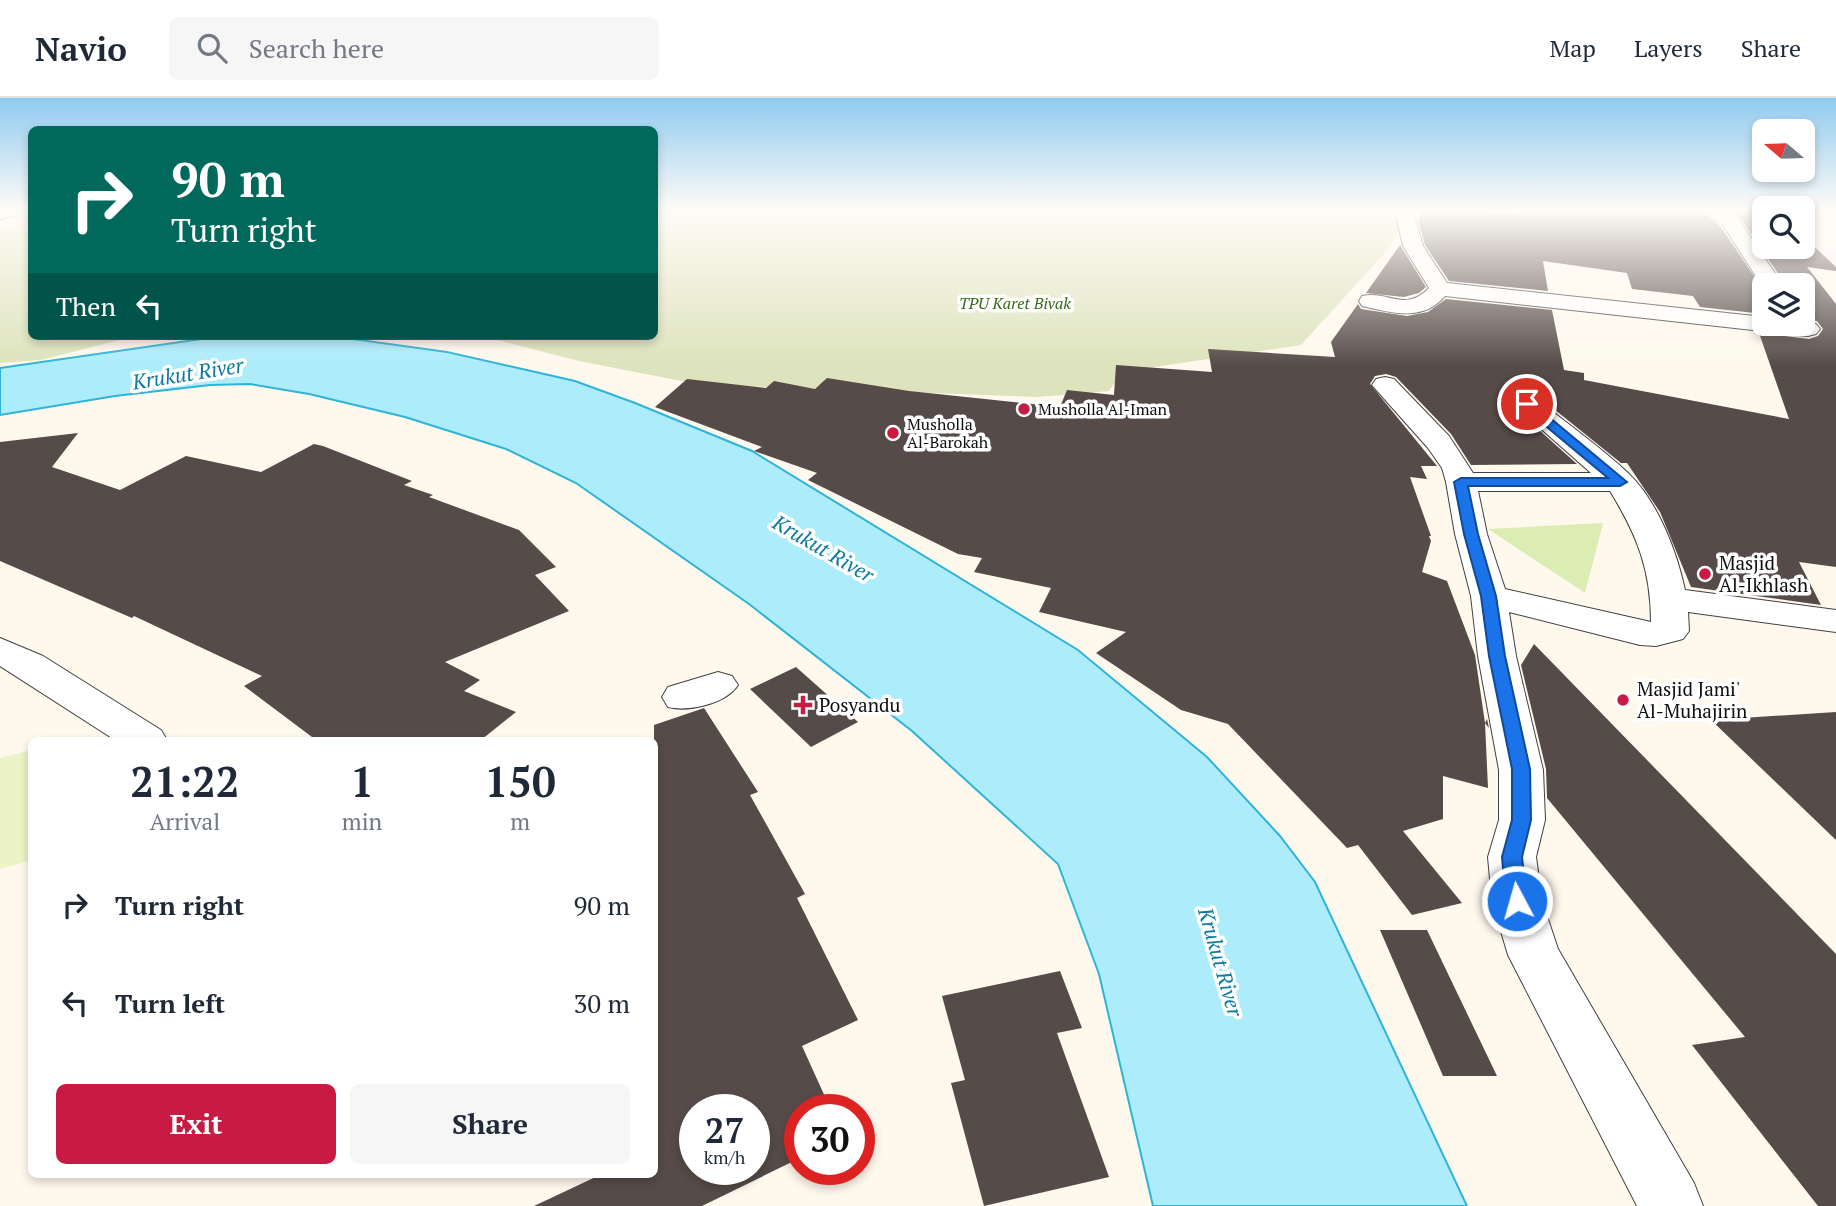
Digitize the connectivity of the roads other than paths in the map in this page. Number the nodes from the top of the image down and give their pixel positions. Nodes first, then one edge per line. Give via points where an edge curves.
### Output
1 (1423, 263) edge
2 (1440, 289) junction
3 (1370, 301) dead end
4 (1752, 324) edge
5 (1385, 385) dead end
6 (1527, 404) dead end
7 (1461, 482) junction
8 (1620, 482) junction
9 (1489, 596) junction
10 (1669, 599) junction
11 (1836, 621) edge
12 (0, 650) edge
13 (141, 737) edge
14 (1671, 1206) edge

1 - 2 street
2 - 3 street via 1431,300 1408,308
2 - 4 street
5 - 7 street via 1438,442 1457,468
6 - 8 street
7 - 8 street
7 - 9 street
8 - 10 street via 1660,554
9 - 10 street via 1656,634 1670,631
9 - 14 street via 1521,769 1522,820 1512,857 1517,901 1534,955
10 - 11 street
12 - 13 street

